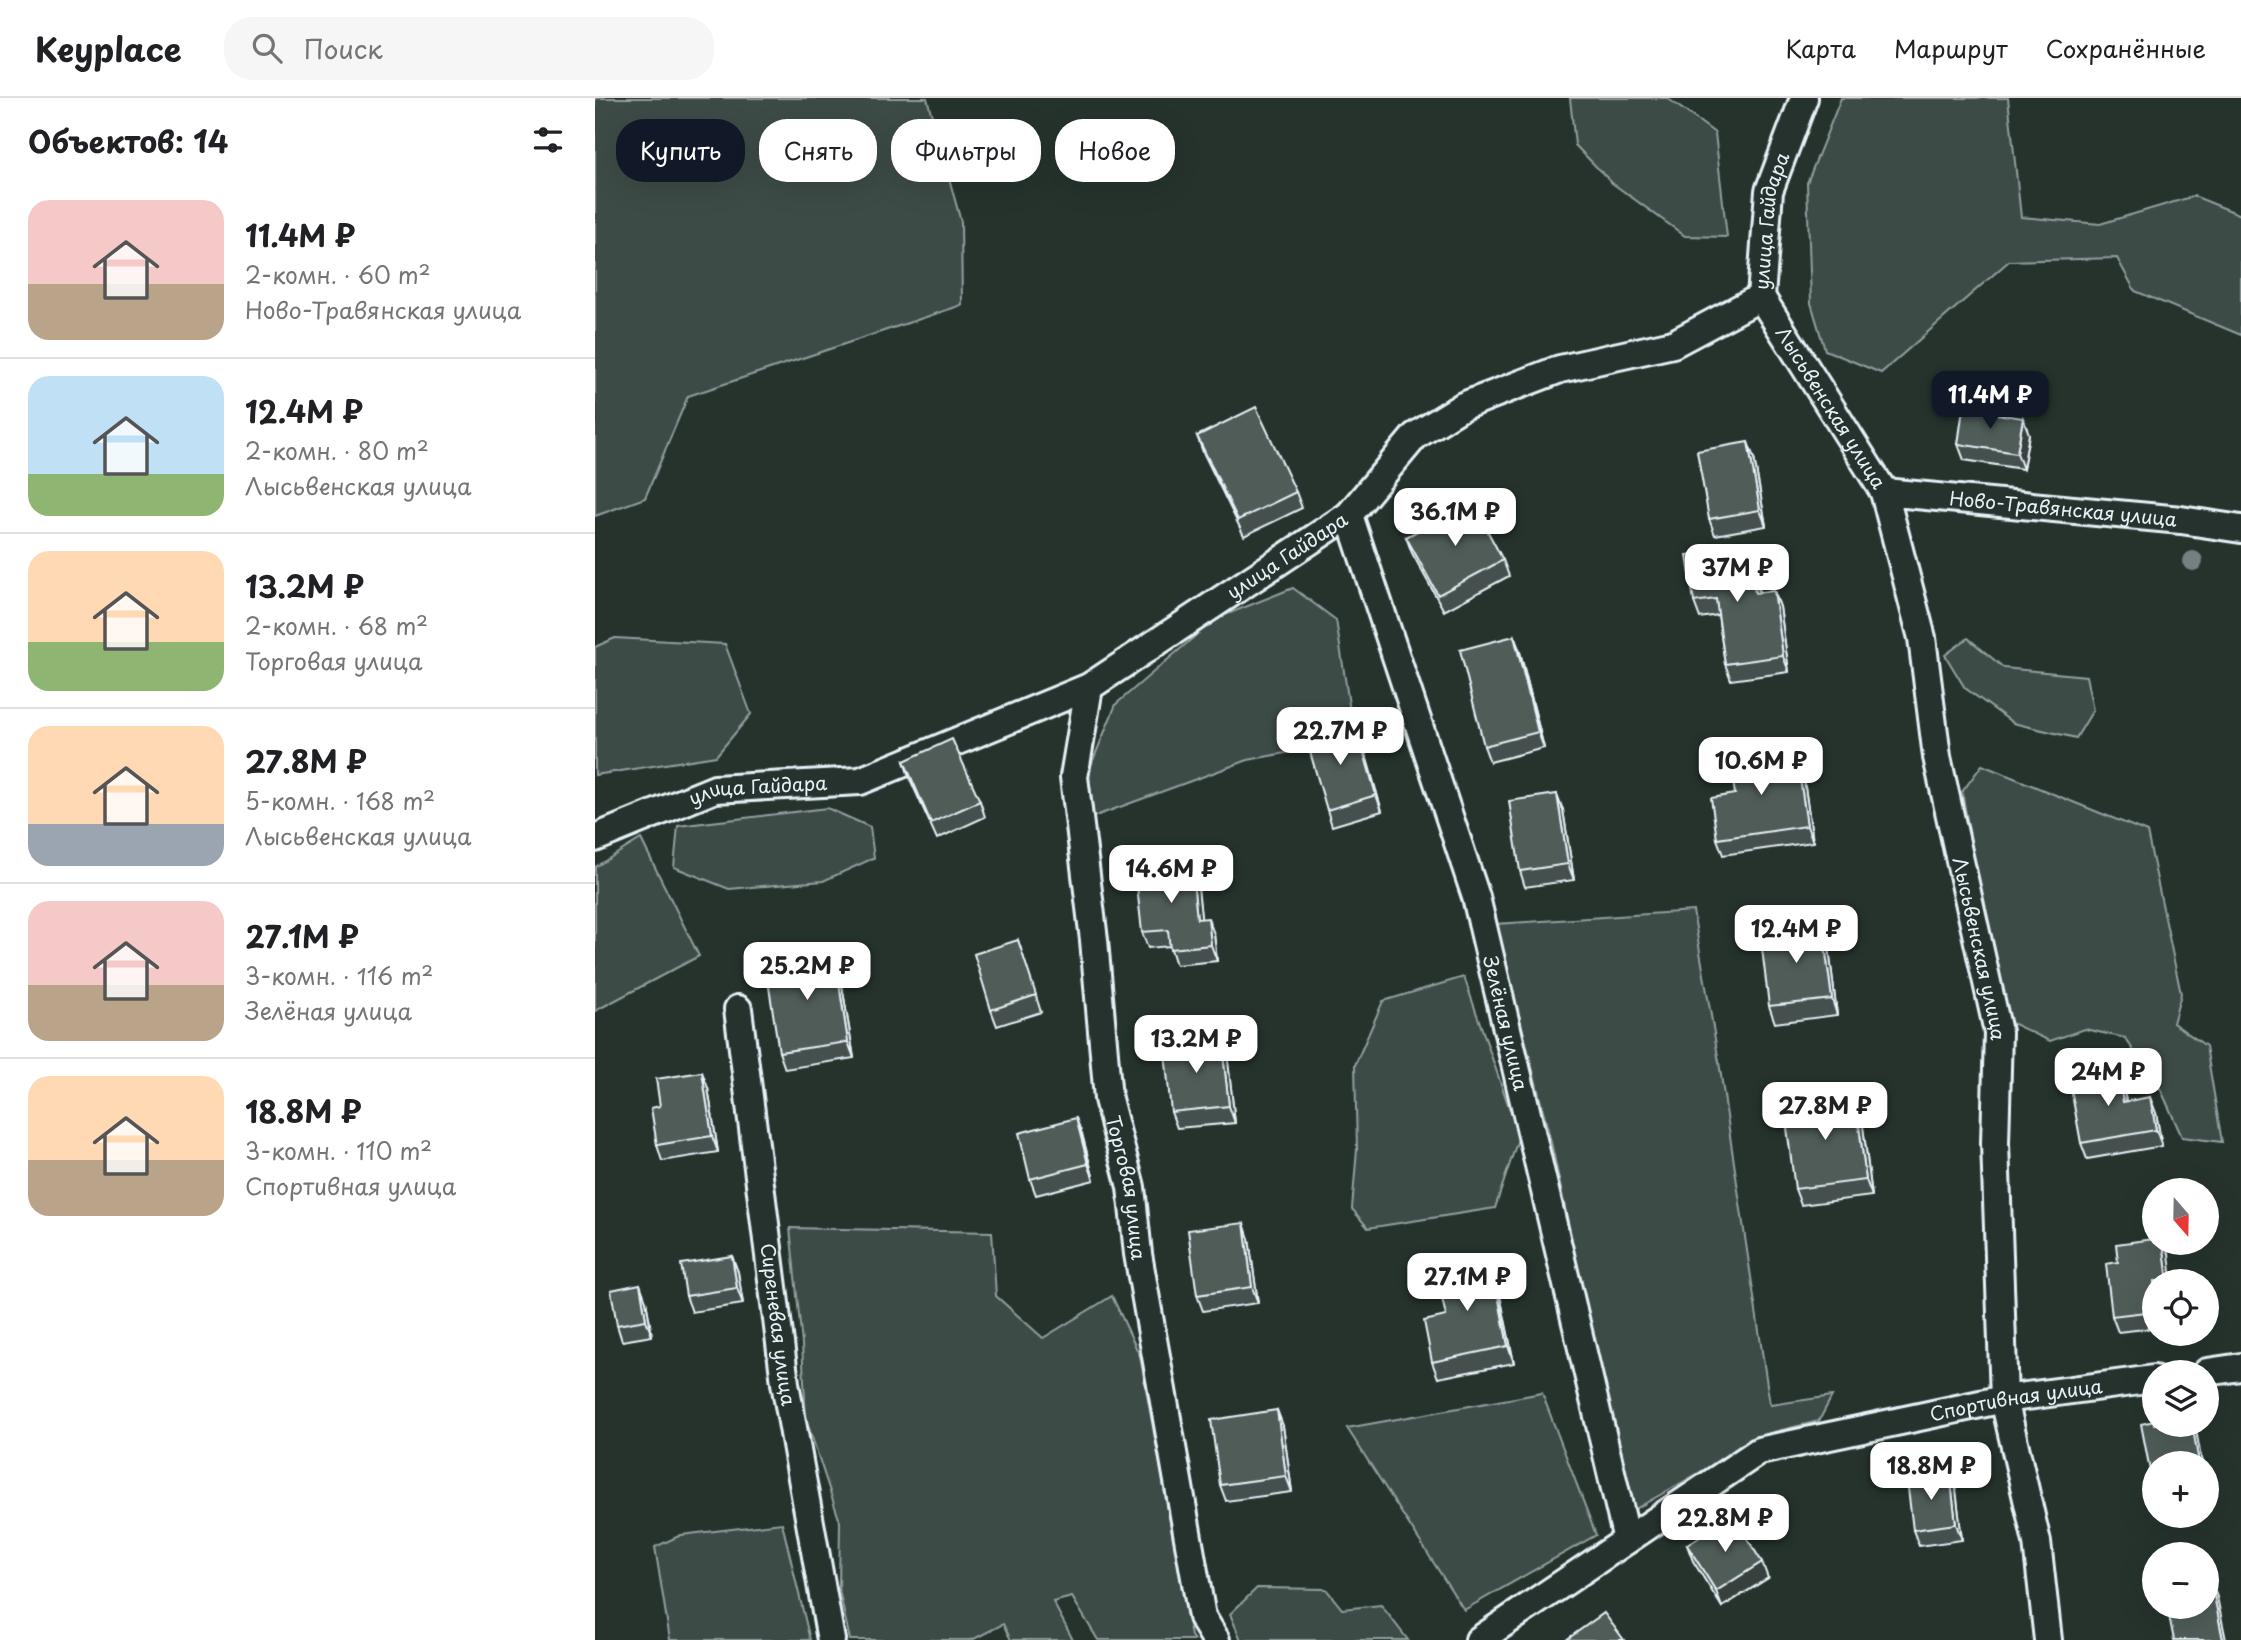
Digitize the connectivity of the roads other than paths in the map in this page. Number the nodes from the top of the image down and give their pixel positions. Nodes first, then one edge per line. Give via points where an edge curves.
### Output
1 (1804, 98) edge
2 (1761, 297) junction
3 (1884, 492) junction
4 (1349, 515) junction
5 (2241, 529) edge
6 (1089, 687) junction
7 (595, 838) edge
8 (738, 1009) dead end
9 (2241, 1367) edge
10 (2219, 1370) edge
11 (2142, 1381) edge
12 (2004, 1399) junction
13 (1627, 1540) junction
14 (831, 1640) edge
15 (1216, 1640) edge
16 (1479, 1640) edge
17 (2049, 1640) edge

1 - 2 street, улица Гайдара via 1769,191
2 - 3 street, Лысьвенская улица
2 - 4 street, улица Гайдара via 1672,344 1560,369 1463,406 1415,436
3 - 5 street, Ново-Травянская улица
3 - 12 street, Лысьвенская улица via 1922,638 1937,757 1998,1032 1995,1143
4 - 6 street, улица Гайдара
4 - 13 street, Зелёная улица via 1476,897
6 - 7 street, улица Гайдара via 860,781 715,789
6 - 15 street, Торговая улица via 1074,777 1108,1099 1131,1187 1138,1254 1202,1617
8 - 14 street, Сиреневая улица via 785,1383
9 - 10 street
11 - 12 street, Спортивная улица
12 - 13 street, Спортивная улица via 1759,1451
12 - 17 street, Лысьвенская улица via 2038,1542
13 - 16 street, Спортивная улица

